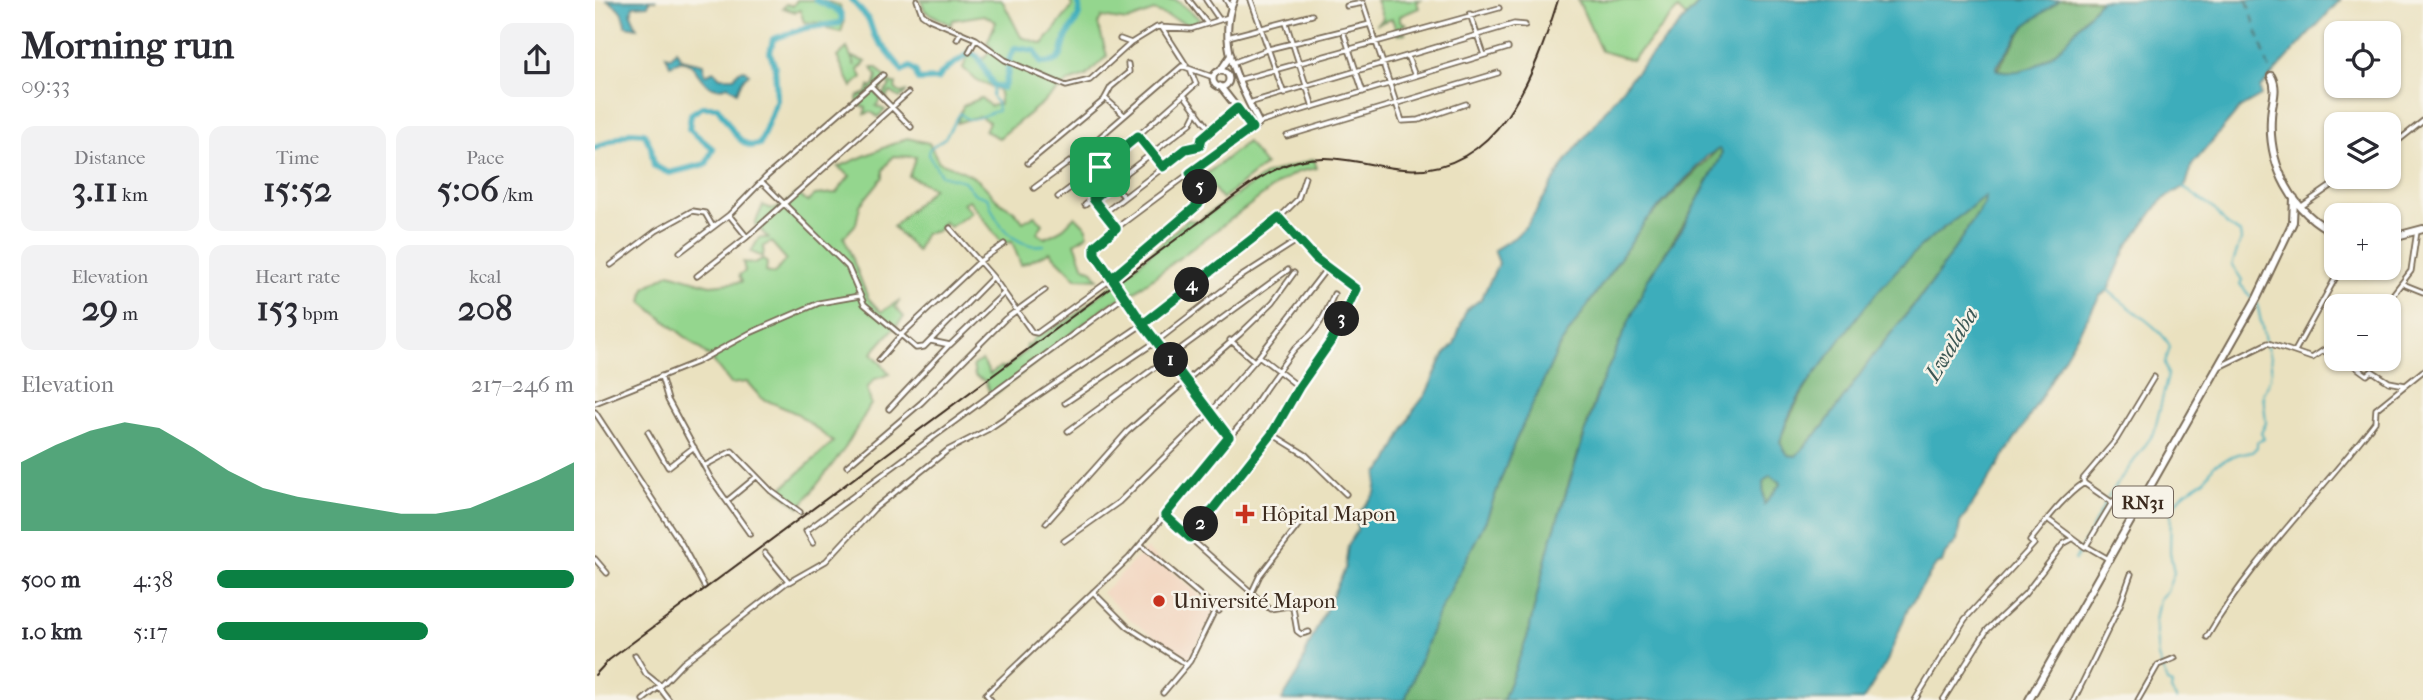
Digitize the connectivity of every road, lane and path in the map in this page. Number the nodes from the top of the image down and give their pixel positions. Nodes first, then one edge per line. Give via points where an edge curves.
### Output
1 (917, 0) edge
2 (1189, 0) edge
3 (1206, 0) edge
4 (1226, 0) edge
5 (1234, 0) edge
6 (1251, 0) edge
7 (1347, 6) dead end
8 (1231, 8) junction
9 (1499, 8) dead end
10 (1470, 14) junction
11 (1312, 15) dead end
12 (1229, 17) junction
13 (1219, 19) junction
14 (1206, 22) junction
15 (1286, 23) junction
16 (1370, 24) junction
17 (1525, 25) dead end
18 (1161, 26) junction
19 (1262, 29) junction
20 (1343, 31) junction
21 (961, 32) junction
22 (1478, 36) junction
23 (1228, 37) junction
24 (957, 39) dead end
25 (977, 39) junction
26 (1120, 39) dead end
27 (1131, 43) junction
28 (1293, 43) junction
29 (1377, 43) junction
30 (1509, 48) dead end
31 (1269, 49) junction
32 (1349, 51) junction
33 (969, 52) dead end
34 (1484, 55) junction
35 (1408, 58) junction
36 (1232, 62) junction
37 (1128, 64) dead end
38 (1300, 64) junction
39 (1384, 65) junction
40 (1188, 68) junction
41 (1220, 71) junction
42 (1276, 71) junction
43 (1357, 73) junction
44 (1498, 74) dead end
45 (883, 75) dead end
46 (1415, 76) junction
47 (2271, 76) dead end
48 (1213, 77) junction
49 (1228, 78) junction
50 (1237, 80) junction
51 (1390, 83) junction
52 (871, 86) junction
53 (1220, 86) junction
54 (1307, 87) junction
55 (1363, 92) junction
56 (908, 93) dead end
57 (1285, 94) junction
58 (1184, 95) junction
59 (1105, 98) junction
60 (1249, 103) junction
61 (1395, 103) junction
62 (1466, 104) dead end
63 (892, 107) junction
64 (1313, 107) junction
65 (1237, 108) junction
66 (1197, 111) junction
67 (1124, 115) junction
68 (2423, 121) edge
69 (1259, 123) junction
70 (911, 127) dead end
71 (1252, 128) junction
72 (1211, 131) junction
73 (1138, 136) junction
74 (1287, 136) dead end
75 (2401, 138) edge
76 (1085, 149) junction
77 (1152, 153) junction
78 (1028, 163) dead end
79 (1100, 167) junction
80 (1163, 167) junction
81 (1190, 173) junction
82 (1305, 177) dead end
83 (762, 182) junction
84 (1079, 182) junction
85 (1112, 184) junction
86 (1034, 188) dead end
87 (2327, 189) edge
88 (1058, 197) dead end
89 (1123, 197) junction
90 (2294, 198) junction
91 (1093, 199) junction
92 (784, 204) junction
93 (1085, 205) dead end
94 (2301, 207) junction
95 (1104, 213) junction
96 (729, 215) junction
97 (1279, 218) junction
98 (2310, 218) junction
99 (2293, 222) junction
100 (2324, 226) edge
101 (713, 228) junction
102 (950, 228) dead end
103 (1116, 228) junction
104 (2420, 230) edge
105 (2401, 235) edge
106 (747, 237) junction
107 (1299, 240) junction
108 (1003, 244) dead end
109 (680, 252) dead end
110 (980, 261) junction
111 (611, 265) dead end
112 (1327, 268) junction
113 (1288, 270) dead end
114 (1294, 273) dead end
115 (697, 276) dead end
116 (993, 277) junction
117 (1112, 278) junction
118 (2334, 280) edge
119 (2403, 284) junction
120 (1045, 290) dead end
121 (2423, 292) edge
122 (1004, 293) junction
123 (1334, 294) dead end
124 (2394, 294) edge
125 (859, 296) junction
126 (1125, 296) junction
127 (1016, 310) junction
128 (1143, 324) junction
129 (901, 335) junction
130 (1230, 340) junction
131 (931, 341) junction
132 (1157, 341) junction
133 (950, 345) junction
134 (2295, 351) junction
135 (2324, 352) edge
136 (1259, 356) junction
137 (1171, 359) junction
138 (879, 360) dead end
139 (1254, 361) junction
140 (2217, 368) junction
141 (1279, 371) junction
142 (2372, 371) edge
143 (2423, 371) edge
144 (660, 376) junction
145 (2154, 377) dead end
146 (1187, 380) junction
147 (2405, 385) junction
148 (1299, 387) junction
149 (595, 403) edge
150 (1065, 403) dead end
151 (889, 409) dead end
152 (595, 412) edge
153 (1210, 412) junction
154 (1068, 431) dead end
155 (648, 432) dead end
156 (1272, 434) junction
157 (1229, 437) junction
158 (694, 447) junction
159 (704, 466) junction
160 (847, 467) dead end
161 (756, 477) junction
162 (2084, 483) junction
163 (1346, 494) dead end
164 (729, 500) junction
165 (2113, 501) junction
166 (800, 512) dead end
167 (1165, 515) junction
168 (2134, 518) junction
169 (1303, 519) dead end
170 (2049, 521) junction
171 (1046, 523) dead end
172 (750, 534) dead end
173 (1190, 538) junction
174 (2072, 539) junction
175 (1064, 541) dead end
176 (813, 543) dead end
177 (1141, 545) junction
178 (2086, 549) junction
179 (765, 552) dead end
180 (595, 559) edge
181 (2110, 560) junction
182 (607, 573) dead end
183 (2131, 574) dead end
184 (787, 582) junction
185 (704, 586) dead end
186 (1093, 592) junction
187 (1251, 594) junction
188 (1309, 632) dead end
189 (2207, 637) dead end
190 (635, 655) dead end
191 (2175, 658) dead end
192 (1187, 665) junction
193 (659, 687) junction
194 (1163, 693) dead end
195 (643, 700) edge
196 (669, 700) edge
197 (991, 700) edge
198 (1916, 700) edge
199 (1943, 700) edge
200 (2029, 700) edge
201 (2074, 700) edge
202 (2138, 700) edge

1 - 21 street via 922,14
2 - 14 street
3 - 13 street
4 - 8 street
5 - 8 street
6 - 19 street
7 - 16 street via 1363,2
8 - 12 street
9 - 10 street
10 - 22 street
10 - 29 street
11 - 15 street
12 - 13 street
12 - 23 street
13 - 14 street
14 - 18 street via 1191,29
15 - 19 street
15 - 28 street
16 - 20 street
16 - 29 street
17 - 22 street
18 - 27 street
18 - 40 street
19 - 23 street
19 - 31 street
20 - 28 street
20 - 32 street
21 - 24 street
21 - 25 street
22 - 34 street
22 - 35 street
23 - 36 street
25 - 27 street via 1005,60 1072,86 1090,80
25 - 33 street
26 - 27 street
28 - 31 street
28 - 38 street
29 - 32 street
29 - 39 street
30 - 34 street
31 - 36 street
31 - 42 street
32 - 38 street
32 - 43 street
34 - 46 street
35 - 39 street
35 - 46 street
36 - 41 street
36 - 49 street
36 - 50 street
37 - 59 street via 1129,72
38 - 42 street
38 - 54 street
39 - 43 street
39 - 51 street
40 - 48 street
40 - 58 street via 1197,83
40 - 67 street via 1182,66
41 - 48 street
41 - 49 street
42 - 50 street
42 - 57 street
43 - 54 street
43 - 55 street
44 - 61 street
45 - 52 street
46 - 51 street
47 - 90 main road via 2275,95 2273,156
48 - 53 street
49 - 50 street
49 - 53 street
50 - 60 street
51 - 55 street
51 - 61 street
52 - 63 street
52 - 83 street
53 - 65 street
54 - 57 street
54 - 64 street
55 - 64 street
56 - 63 street
57 - 60 street
58 - 66 street
58 - 73 street
59 - 67 street
59 - 78 street
60 - 69 street
61 - 62 street via 1404,122
61 - 74 street
63 - 70 street
63 - 92 street
64 - 69 street
65 - 71 street
65 - 72 street
66 - 72 street
66 - 77 street via 1191,123
67 - 76 street
68 - 75 street
69 - 71 street
71 - 81 street
72 - 80 street via 1200,146 1186,149
73 - 77 street
73 - 79 street
76 - 79 street
76 - 86 street
77 - 80 street
77 - 85 street
79 - 84 street
79 - 85 street
80 - 89 street
81 - 103 street
81 - 117 street via 1201,187 1199,204
82 - 97 street via 1299,199
83 - 92 street
83 - 96 street
84 - 88 street
84 - 91 street
85 - 89 street
85 - 91 street
87 - 94 street
89 - 95 street
90 - 94 main road
90 - 99 main road
91 - 93 street
91 - 95 street
92 - 106 street
92 - 125 street via 848,267
94 - 98 main road
95 - 103 street
96 - 101 street
96 - 106 street
97 - 107 street
97 - 128 street
98 - 99 main road
98 - 100 main road
99 - 140 main road, RN31
101 - 109 street
101 - 111 street via 701,210 692,211 656,230
102 - 110 street
103 - 117 street via 1094,247
104 - 105 main road
104 - 119 street via 2411,271
106 - 115 street
107 - 112 street
107 - 132 street via 1237,279
108 - 110 street
110 - 116 street
110 - 129 street
112 - 136 street
112 - 148 street via 1356,290 1331,341
113 - 137 street
114 - 130 street via 1273,302
116 - 122 street
116 - 131 street
117 - 126 street
117 - 127 street via 1037,333
118 - 134 street
119 - 121 street
119 - 124 street
120 - 127 street
122 - 127 street
122 - 133 street
123 - 141 street via 1315,330
125 - 129 street
125 - 144 street via 819,303
126 - 128 street
126 - 176 street via 806,531
127 - 160 street
128 - 132 street
128 - 184 street via 987,430 948,450 874,509 826,561
129 - 131 street via 918,349
129 - 138 street
130 - 139 street
130 - 146 street
131 - 133 street
132 - 137 street
132 - 150 street
133 - 151 street
134 - 135 street via 2312,358
134 - 140 street via 2268,343
136 - 139 street
136 - 141 street
137 - 146 street
137 - 154 street
139 - 153 street
140 - 168 main road, RN31
141 - 148 street
141 - 157 street
142 - 147 street
143 - 147 street
144 - 149 street
144 - 158 street
145 - 162 street
146 - 153 street
146 - 171 street via 1112,447
147 - 189 street via 2376,409 2375,422 2279,537
148 - 156 street
152 - 185 street
153 - 157 street
153 - 175 street via 1119,502
155 - 158 street via 668,467
156 - 163 street via 1306,455
156 - 173 street
157 - 167 street
158 - 159 street
159 - 161 street via 730,451
159 - 164 street
161 - 164 street
161 - 166 street
162 - 165 street
162 - 170 street
164 - 172 street
165 - 168 street
165 - 178 street
167 - 173 street
167 - 177 street
168 - 181 main road, RN31
169 - 187 street
170 - 174 street
170 - 198 street via 2031,541 2034,544 1965,619
173 - 187 street
174 - 178 street
174 - 199 street via 1987,630
177 - 186 street
177 - 192 street via 1217,610
178 - 181 street
179 - 184 street
180 - 182 street
181 - 200 main road, RN31
183 - 201 street
184 - 193 street
186 - 192 street via 1128,626
186 - 197 street via 986,694
187 - 188 street via 1271,610 1293,608 1297,631
190 - 193 street
191 - 202 street via 2161,663
192 - 194 street
193 - 195 street
193 - 196 street

